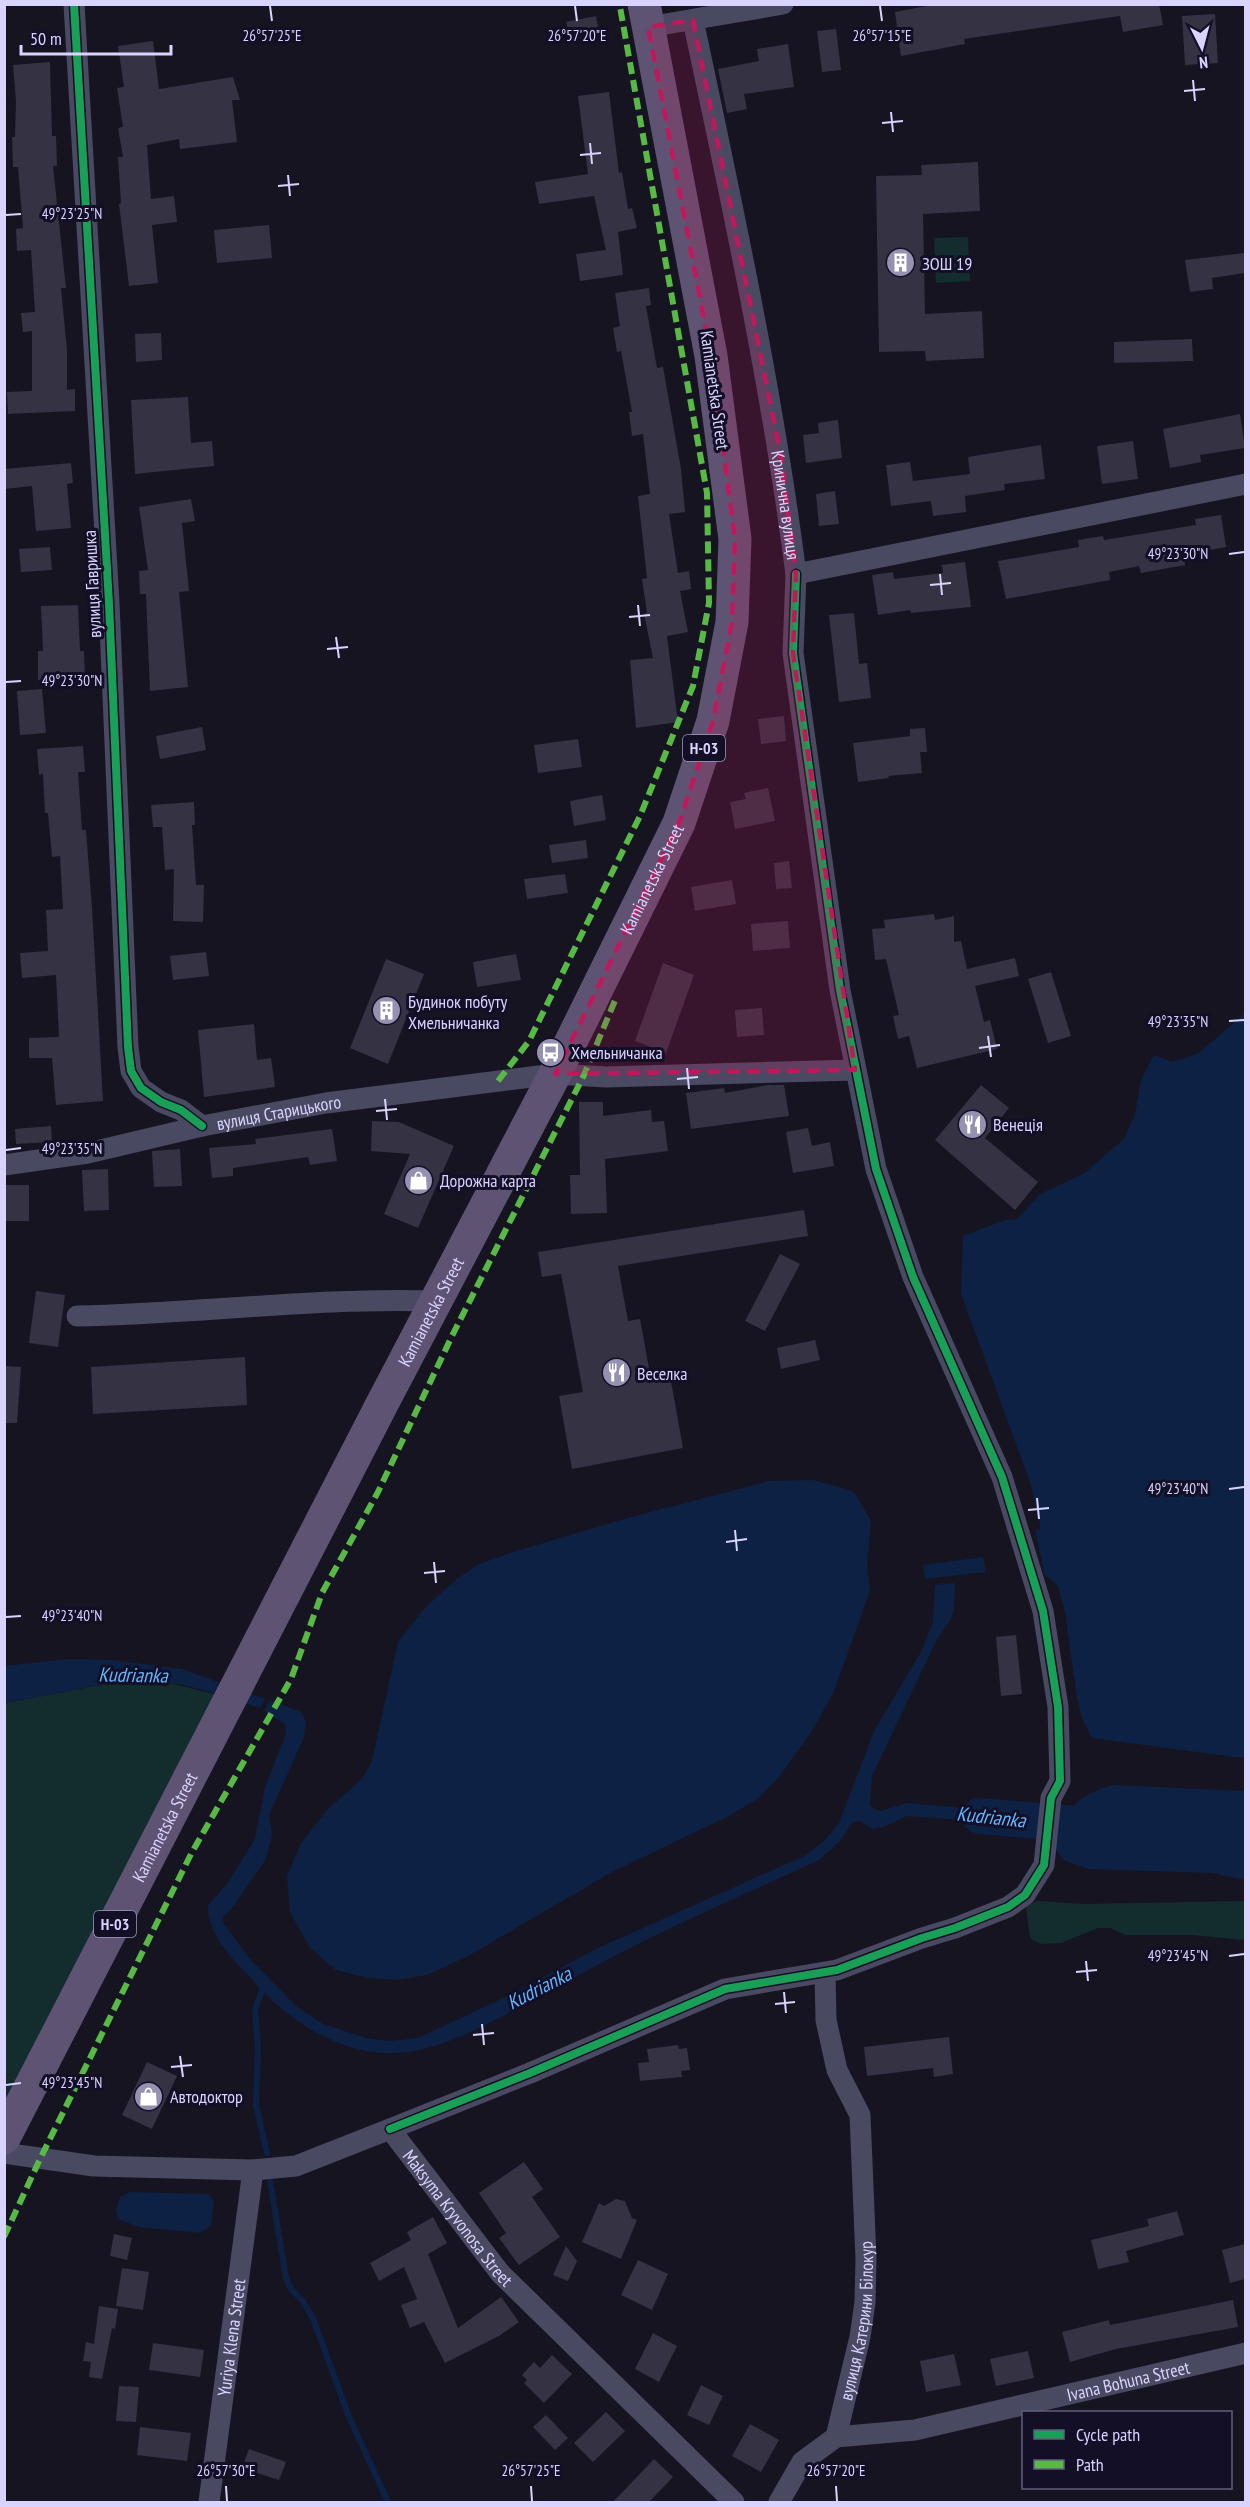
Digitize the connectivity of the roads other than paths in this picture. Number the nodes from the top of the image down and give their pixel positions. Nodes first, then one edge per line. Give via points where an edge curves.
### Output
1 (74, 4) edge
2 (783, 4) edge
3 (646, 16) edge
4 (693, 20) junction
5 (1245, 484) edge
6 (796, 574) junction
7 (855, 1070) junction
8 (555, 1074) junction
9 (202, 1126) junction
10 (4, 1165) edge
11 (436, 1301) junction
12 (77, 1316) dead end
13 (825, 1973) junction
14 (390, 2129) junction
15 (4, 2138) edge
16 (4, 2153) edge
17 (253, 2170) junction
18 (1245, 2353) edge
19 (836, 2437) junction
20 (209, 2502) edge
21 (734, 2502) edge
22 (779, 2502) edge

1 - 9 street, вулиця Гавришка via 108,592 128,1047 131,1071 141,1088
2 - 4 street
3 - 4 street
3 - 8 main road, Kamianetska Street / Н-03 via 711,356 735,539 732,622 713,721 679,823
4 - 6 street, Кринична вулиця via 773,412
5 - 6 street, Кринична вулиця
6 - 7 street via 793,653 840,990
7 - 8 street, вулиця Старицького via 606,1077
7 - 13 street via 876,1169 910,1268 1002,1477 1043,1611 1058,1707 1060,1781 1051,1798 1044,1865 1025,1895 1008,1907 955,1928
8 - 9 street, вулиця Старицького via 326,1103
8 - 11 main road, Kamianetska Street / Н-03
9 - 10 street, вулиця Старицького via 88,1153
11 - 12 street via 371,1299
11 - 15 main road, Kamianetska Street / Н-03
13 - 14 street via 725,1989
13 - 19 street, вулиця Катерини Білокур via 826,2020 837,2070 860,2115 865,2302
14 - 17 street via 296,2166
14 - 21 street, Maksyma Kryvonosa Street via 500,2273
16 - 17 street via 94,2166
17 - 20 street, Yuriya Klena Street
18 - 19 street, Ivana Bohuna Street via 915,2430
19 - 22 street via 802,2462

